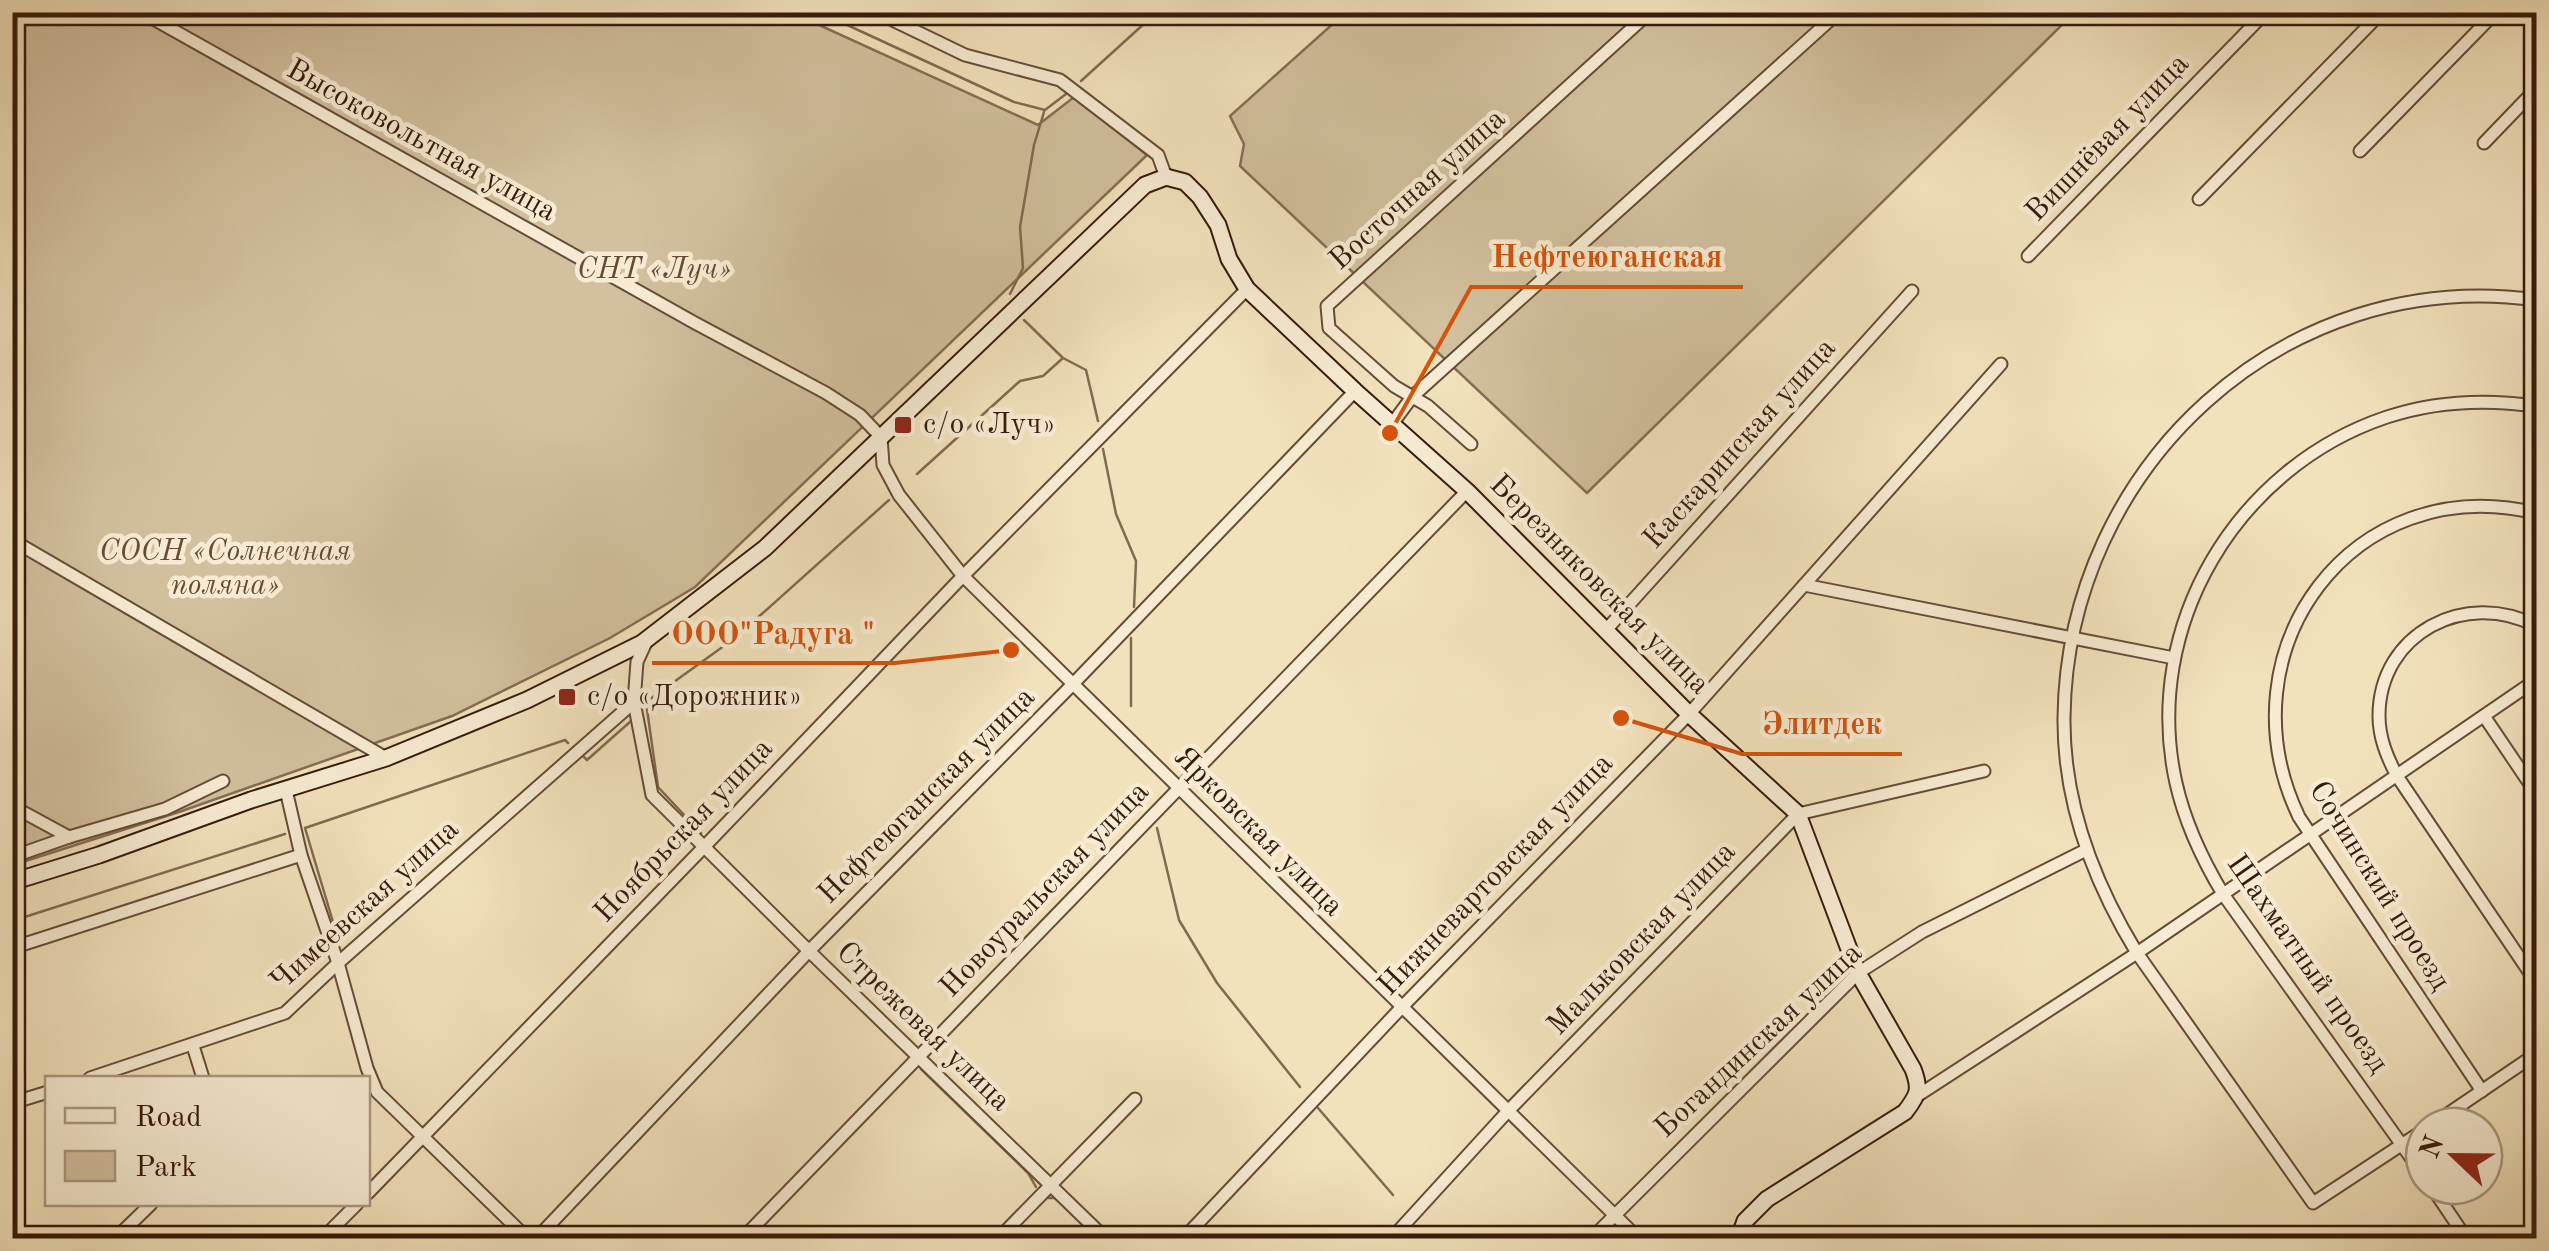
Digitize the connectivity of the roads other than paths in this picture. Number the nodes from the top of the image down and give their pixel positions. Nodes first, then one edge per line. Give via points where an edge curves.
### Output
1 (142, 12) edge
2 (876, 12) edge
3 (1650, 12) edge
4 (1839, 12) edge
5 (2266, 12) edge
6 (2382, 12) edge
7 (2496, 12) edge
8 (2536, 89) edge
9 (2484, 143) dead end
10 (2360, 151) dead end
11 (1166, 177) junction
12 (2199, 199) dead end
13 (2028, 256) dead end
14 (1247, 289) junction
15 (1912, 291) dead end
16 (2536, 300) edge
17 (2001, 364) dead end
18 (1355, 391) junction
19 (1412, 397) junction
20 (2536, 406) edge
21 (1392, 424) junction
22 (881, 436) junction
23 (1471, 444) dead end
24 (1467, 491) junction
25 (2536, 513) edge
26 (12, 540) edge
27 (963, 576) junction
28 (1804, 585) junction
29 (2536, 626) edge
30 (1606, 630) junction
31 (648, 638) junction
32 (2072, 638) junction
33 (2174, 658) junction
34 (2536, 680) edge
35 (1074, 684) junction
36 (634, 702) junction
37 (1689, 714) junction
38 (2484, 716) junction
39 (386, 758) junction
40 (1984, 771) dead end
41 (2397, 776) junction
42 (222, 781) dead end
43 (1178, 788) junction
44 (286, 790) junction
45 (2536, 793) edge
46 (12, 806) edge
47 (1798, 814) junction
48 (2310, 834) junction
49 (69, 837) junction
50 (704, 848) junction
51 (2086, 850) junction
52 (300, 854) junction
53 (12, 857) edge
54 (12, 882) edge
55 (2223, 894) junction
56 (12, 948) edge
57 (809, 952) junction
58 (2136, 953) junction
59 (338, 963) junction
60 (1858, 973) junction
61 (2536, 982) edge
62 (1400, 1008) junction
63 (193, 1046) junction
64 (2536, 1054) edge
65 (918, 1056) junction
66 (96, 1076) edge
67 (203, 1076) edge
68 (2482, 1091) junction
69 (45, 1093) edge
70 (1917, 1096) junction
71 (1135, 1099) dead end
72 (12, 1103) edge
73 (2460, 1106) edge
74 (1508, 1111) junction
75 (422, 1137) junction
76 (2403, 1144) joint
77 (1050, 1186) junction
78 (370, 1191) edge
79 (148, 1206) edge
80 (355, 1206) edge
81 (2444, 1206) edge
82 (1614, 1215) junction
83 (116, 1238) edge
84 (323, 1238) edge
85 (527, 1238) edge
86 (537, 1238) edge
87 (744, 1238) edge
88 (999, 1238) edge
89 (1104, 1238) edge
90 (1184, 1238) edge
91 (1392, 1238) edge
92 (1592, 1238) edge
93 (1638, 1238) edge
94 (1739, 1238) edge
95 (2466, 1238) edge

1 - 22 street, Высоковольтная улица via 826,393
2 - 11 street via 965,55 1060,80 1158,155
3 - 19 street, Восточная улица via 1328,306 1329,328
4 - 19 street
5 - 13 street, Вишнёвая улица
6 - 12 street
7 - 10 street
8 - 9 street
11 - 14 street, Березняковская улица via 1200,196
11 - 22 street via 1145,185
14 - 18 street, Березняковская улица
14 - 27 street, Ноябрьская улица
15 - 30 street, Каскаринская улица
16 - 32 street via 2480,296 2398,305 2320,330 2247,370 2184,422 2133,486 2095,559
17 - 28 street, Нижневартовская улица
18 - 21 street, Березняковская улица
18 - 35 street, Нефтеюганская улица
19 - 21 street
19 - 23 street, Восточная улица
20 - 33 street, Шахматный проезд via 2420,408 2361,426 2306,456 2259,496 2220,544 2192,598
21 - 24 street, Березняковская улица
22 - 27 street, Ярковская улица via 882,465 899,496
22 - 31 street via 764,548
24 - 30 street, Березняковская улица
24 - 43 street, Новоуральская улица
25 - 48 street, Сочинский проезд via 2461,508 2402,523 2349,555 2308,601 2282,657 2274,718 2283,779
26 - 39 street
27 - 35 street, Ярковская улица
27 - 50 street, Ноябрьская улица
28 - 32 street
28 - 37 street, Нижневартовская улица
29 - 41 street via 2482,611 2434,624 2409,643 2386,677 2378,717
30 - 37 street, Березняковская улица
31 - 36 street, Стрежевая улица via 637,662
31 - 39 street via 527,700
32 - 33 street
32 - 51 street via 2066,752
33 - 55 street, Шахматный проезд via 2169,719 2176,780 2194,840
34 - 38 street
35 - 43 street, Ярковская улица
35 - 57 street, Нефтеюганская улица
36 - 50 street, Стрежевая улица via 652,795
36 - 59 street, Чимеевская улица
37 - 47 street, Березняковская улица
37 - 62 street, Нижневартовская улица
38 - 41 street
38 - 45 street
39 - 44 street
40 - 47 street
41 - 48 street
41 - 61 street
42 - 49 street via 165,808
43 - 62 street, Ярковская улица
43 - 65 street, Новоуральская улица
44 - 52 street
44 - 54 street
46 - 49 street
47 - 60 street, Березняковская улица
47 - 74 street, Мальковская улица
48 - 55 street
48 - 68 street, Сочинский проезд
49 - 53 street
50 - 57 street, Стрежевая улица
50 - 75 street, Ноябрьская улица
51 - 58 street
51 - 60 street, Богандинская улица via 1922,932
52 - 56 street
52 - 59 street
55 - 58 street
55 - 76 street, Шахматный проезд
57 - 65 street, Стрежевая улица
57 - 86 street, Нефтеюганская улица
58 - 70 street
58 - 76 street via 2314,1203
59 - 63 street, Чимеевская улица via 285,1013
59 - 75 street via 378,1092
60 - 70 street, Березняковская улица via 1912,1069
60 - 82 street, Богандинская улица
62 - 74 street, Ярковская улица
62 - 90 street, Нижневартовская улица
63 - 66 street, Чимеевская улица
63 - 67 street
64 - 68 street
65 - 77 street, Стрежевая улица
65 - 87 street, Новоуральская улица
68 - 73 street
69 - 72 street
70 - 94 street via 1905,1112 1767,1199 1745,1221
71 - 77 street
74 - 82 street, Ярковская улица
74 - 91 street, Мальковская улица
75 - 78 street, Ноябрьская улица
75 - 85 street
77 - 88 street
77 - 89 street, Стрежевая улица
79 - 83 street
80 - 84 street
81 - 95 street
82 - 92 street, Богандинская улица
82 - 93 street, Ярковская улица

